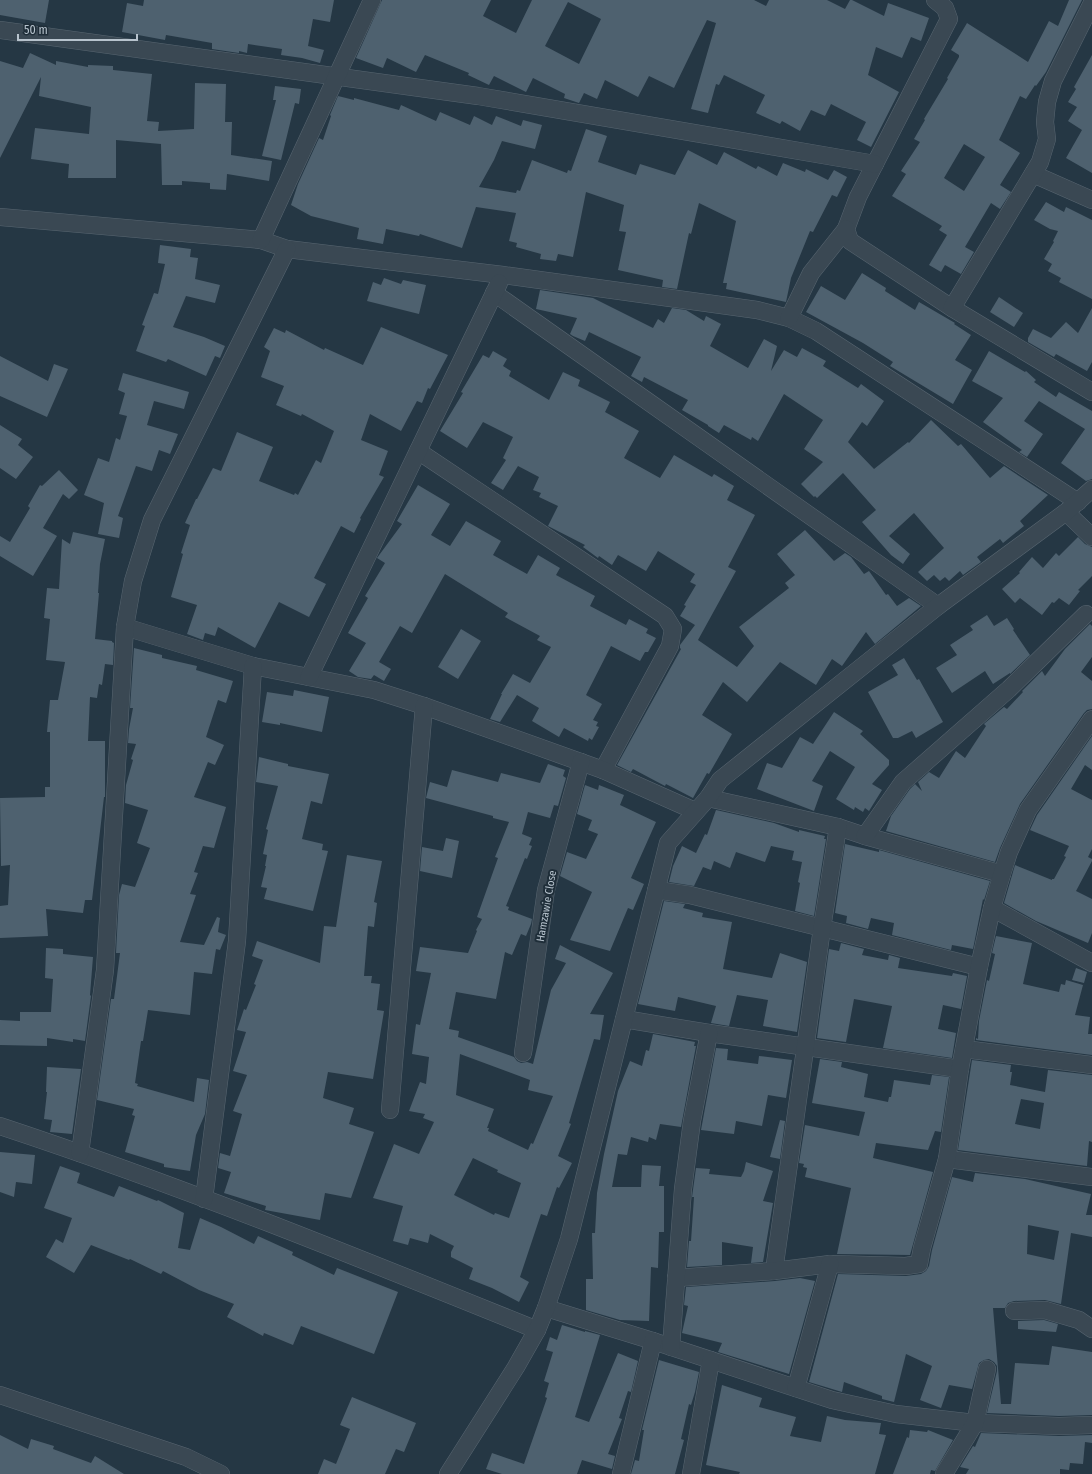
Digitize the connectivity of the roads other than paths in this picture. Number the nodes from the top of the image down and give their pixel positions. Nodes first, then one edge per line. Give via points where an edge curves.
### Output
1 (372, 0) edge
2 (935, 0) edge
3 (957, 0) edge
4 (1092, 3) edge
5 (949, 19) junction
6 (0, 30) edge
7 (337, 76) junction
8 (875, 164) junction
9 (1033, 174) junction
10 (1092, 200) edge
11 (0, 217) edge
12 (846, 230) junction
13 (260, 240) junction
14 (287, 249) junction
15 (503, 275) junction
16 (494, 293) junction
17 (952, 308) junction
18 (788, 318) junction
19 (1092, 392) edge
20 (418, 450) junction
21 (1092, 489) edge
22 (1072, 507) junction
23 (1092, 537) edge
24 (938, 606) junction
25 (1086, 614) dead end
26 (125, 627) junction
27 (253, 666) junction
28 (309, 677) junction
29 (424, 706) junction
30 (1092, 719) edge
31 (581, 762) junction
32 (603, 770) junction
33 (708, 798) junction
34 (695, 811) junction
35 (838, 827) junction
36 (865, 836) junction
37 (1002, 874) junction
38 (656, 890) junction
39 (992, 908) junction
40 (822, 928) junction
41 (1092, 963) edge
42 (979, 968) junction
43 (624, 1019) junction
44 (709, 1032) junction
45 (805, 1046) junction
46 (964, 1049) junction
47 (523, 1053) dead end
48 (1092, 1065) edge
49 (960, 1069) junction
50 (390, 1110) dead end
51 (0, 1126) edge
52 (80, 1153) junction
53 (947, 1159) junction
54 (1092, 1177) edge
55 (204, 1199) junction
56 (830, 1264) junction
57 (774, 1271) junction
58 (676, 1278) junction
59 (546, 1308) junction
60 (1014, 1311) dead end
61 (1092, 1328) edge
62 (537, 1330) junction
63 (653, 1341) junction
64 (671, 1347) junction
65 (711, 1360) junction
66 (987, 1369) dead end
67 (796, 1388) junction
68 (0, 1395) edge
69 (975, 1423) junction
70 (1092, 1424) edge
71 (221, 1474) edge
72 (448, 1474) edge
73 (621, 1474) edge
74 (691, 1474) edge
75 (944, 1474) edge

1 - 7 street
2 - 5 street via 945,8
3 - 5 street
4 - 9 street via 1053,81 1047,102 1047,139 1040,162
5 - 8 street
6 - 7 street
7 - 8 street via 478,96
7 - 13 street
8 - 12 street via 858,197
9 - 10 street
9 - 17 street
11 - 13 street
12 - 17 street via 850,241
12 - 18 street via 811,273
13 - 14 street
14 - 15 street
14 - 26 street via 152,520 133,581
15 - 16 street
15 - 18 street via 749,309
16 - 20 street
16 - 24 street
17 - 19 street
18 - 22 street via 816,331
20 - 28 street
20 - 32 street via 665,616 673,629 670,646
21 - 22 street
22 - 23 street
22 - 24 street
24 - 33 street via 720,780
25 - 36 street via 1009,689 903,782
26 - 27 street
26 - 52 street via 105,970
27 - 28 street
27 - 55 street via 237,941
28 - 29 street via 374,690
29 - 31 street
29 - 50 street
30 - 37 street via 1028,810
31 - 32 street
31 - 47 street, Hamzawie Close via 546,890
32 - 34 street
33 - 34 street
33 - 35 street
34 - 38 street via 668,843
35 - 36 street
35 - 40 street
36 - 37 street
37 - 39 street
38 - 40 street via 690,895
38 - 43 street
39 - 41 street
39 - 42 street
40 - 42 street
40 - 45 street
42 - 46 street
43 - 44 street
43 - 59 street via 569,1239
44 - 45 street
44 - 58 street via 691,1129
45 - 49 street
45 - 57 street
46 - 48 street
46 - 49 street
49 - 53 street
51 - 52 street
52 - 55 street
53 - 54 street
53 - 56 street via 919,1264
55 - 62 street
56 - 57 street
56 - 67 street
57 - 58 street
58 - 64 street
59 - 62 street
59 - 63 street
60 - 61 street via 1045,1310 1079,1320
62 - 72 street
63 - 64 street
63 - 73 street
64 - 65 street
65 - 67 street
65 - 74 street
66 - 69 street
67 - 69 street via 832,1400 896,1414
68 - 71 street via 186,1456
69 - 70 street via 1059,1426
69 - 75 street

